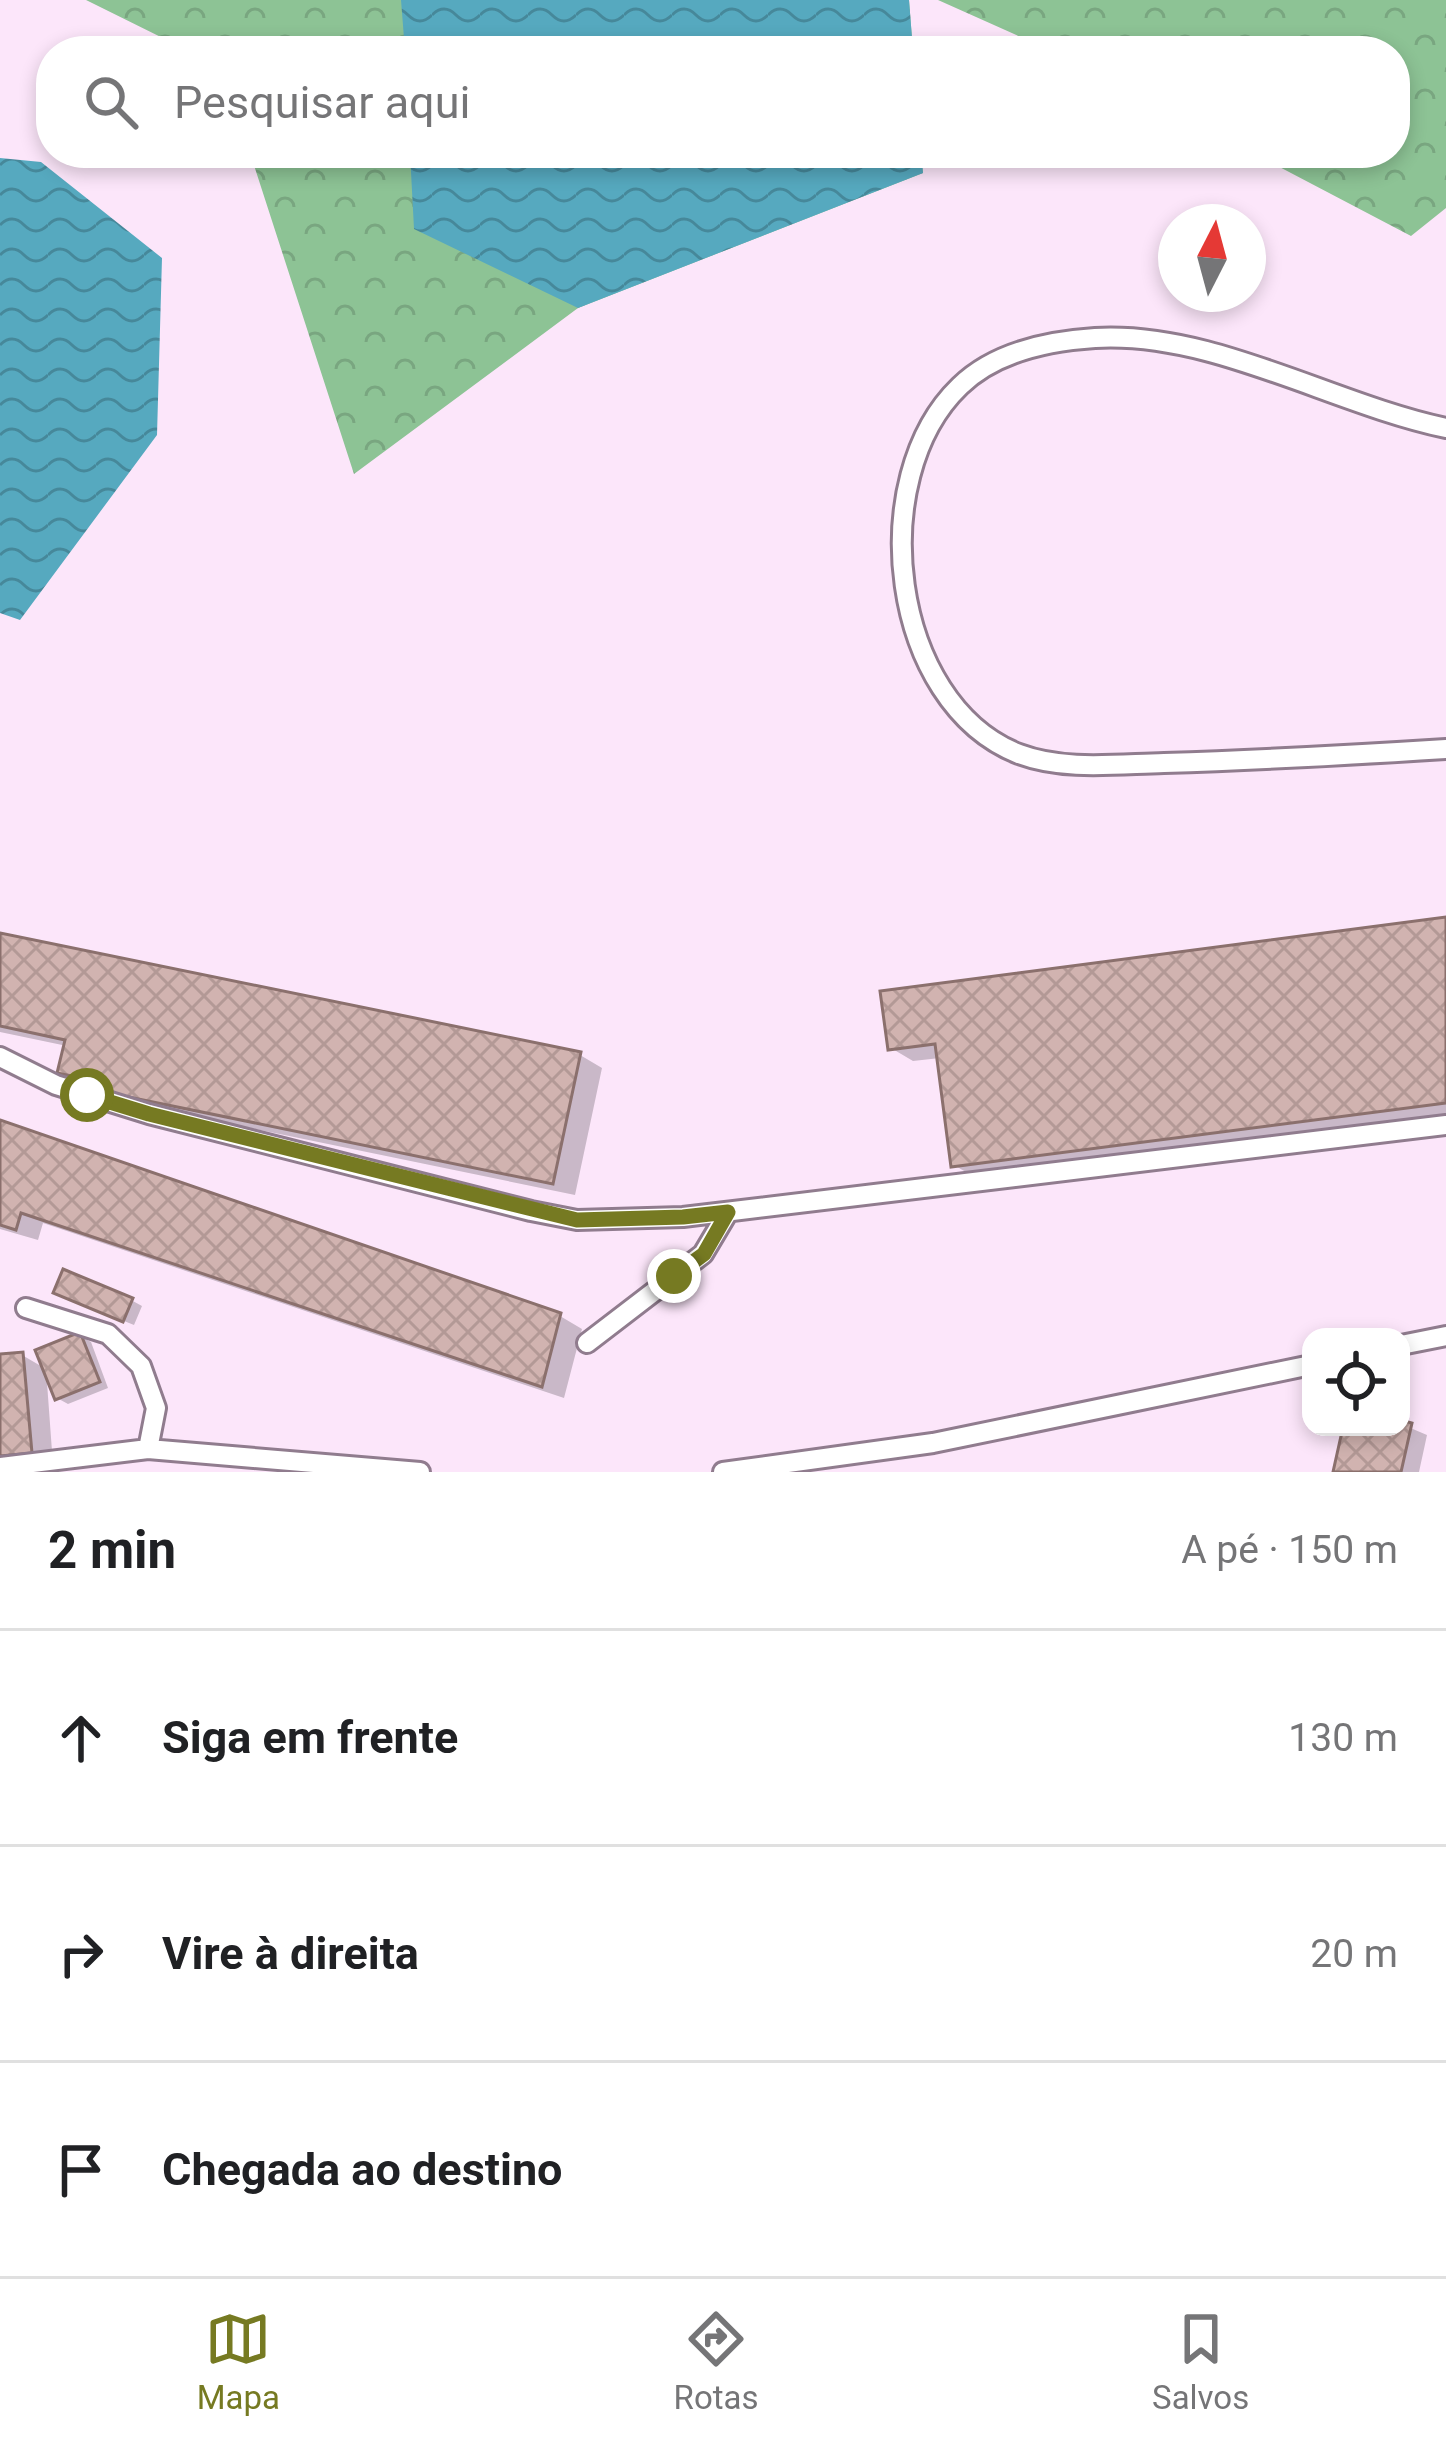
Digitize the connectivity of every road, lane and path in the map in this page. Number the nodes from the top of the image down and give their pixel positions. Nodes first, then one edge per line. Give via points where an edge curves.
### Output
1 (1446, 428) edge
2 (1446, 748) edge
3 (0, 1058) edge
4 (1446, 1125) edge
5 (728, 1212) junction
6 (26, 1308) dead end
7 (1446, 1336) edge
8 (587, 1343) dead end
9 (1410, 1344) edge
10 (1302, 1367) edge
11 (148, 1449) junction
12 (0, 1467) edge
13 (420, 1472) edge
14 (723, 1472) edge

1 - 2 lane via 1151,340 1041,344 997,360 960,386 925,433 902,518 904,586 923,660 973,726 1019,754 1075,765
3 - 5 lane via 149,1114 531,1211 577,1220
4 - 5 lane
5 - 8 lane via 704,1254
6 - 11 lane via 108,1334 141,1366 156,1408
7 - 9 lane
10 - 14 lane via 933,1443
11 - 12 lane
11 - 13 lane

